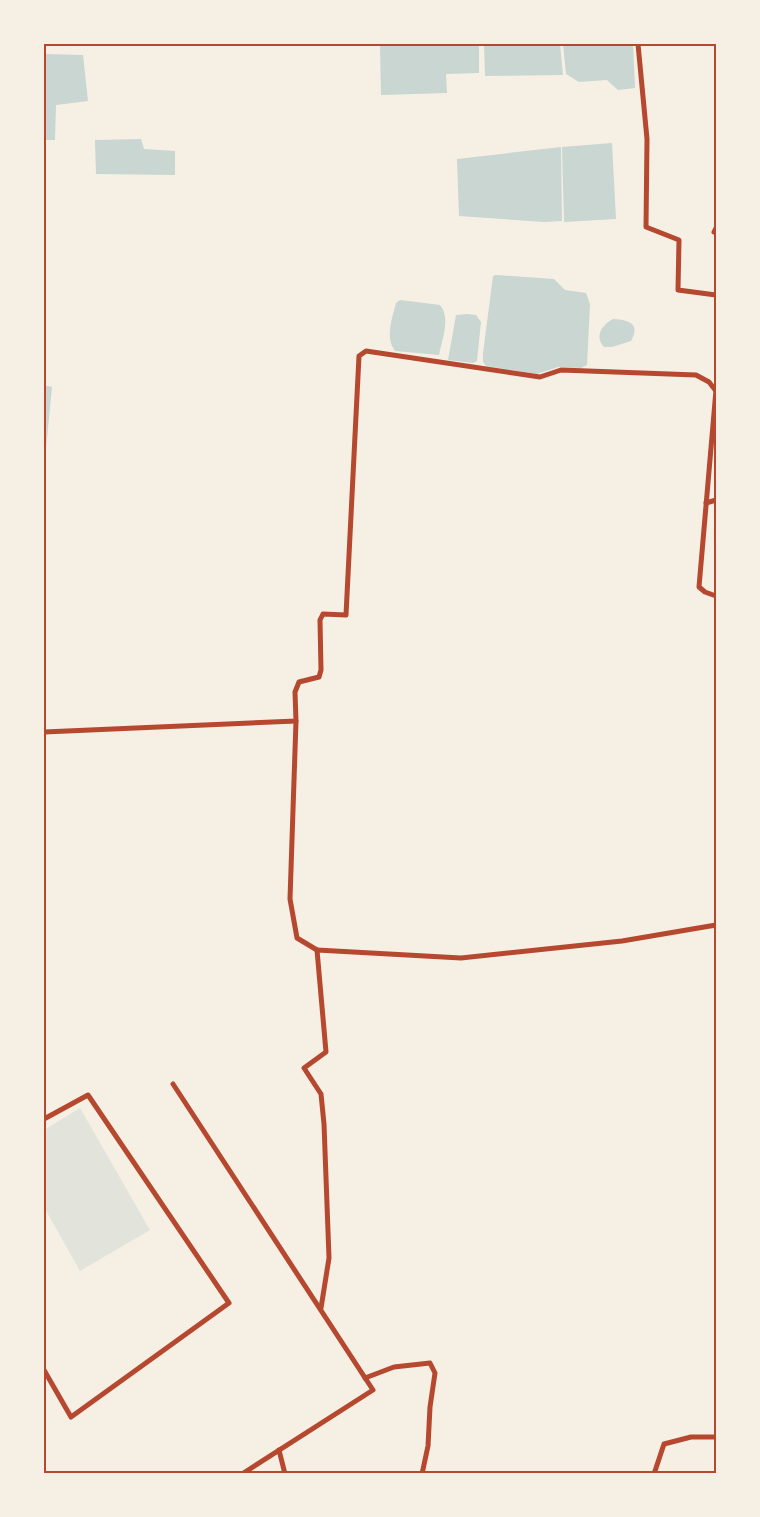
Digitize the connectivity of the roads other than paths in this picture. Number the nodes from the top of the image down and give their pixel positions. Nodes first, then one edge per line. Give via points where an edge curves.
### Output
1 (638, 44) edge
2 (717, 228) edge
3 (717, 233) edge
4 (717, 295) edge
5 (716, 391) edge
6 (717, 500) edge
7 (706, 503) junction
8 (717, 596) edge
9 (296, 721) junction
10 (44, 732) edge
11 (717, 925) edge
12 (318, 950) junction
13 (173, 1084) dead end
14 (44, 1119) edge
15 (321, 1308) junction
16 (44, 1370) edge
17 (365, 1378) junction
18 (717, 1437) edge
19 (279, 1450) junction
20 (242, 1473) edge
21 (285, 1473) edge
22 (422, 1473) edge
23 (654, 1473) edge

1 - 4 street via 647,139 646,227 679,240 678,290
2 - 3 street
5 - 7 street
5 - 9 street via 696,375 561,370 540,377 366,351 359,356 346,615 323,614 320,620 321,670 319,677 299,682 295,692
6 - 7 street
7 - 8 street via 699,587
9 - 10 street
9 - 12 street via 290,899 297,938
11 - 12 street via 622,941 461,958
12 - 15 street via 326,1052 304,1068 321,1094 324,1124 328,1258
13 - 15 street
14 - 16 street via 88,1095 229,1303 71,1417
15 - 17 street
17 - 19 street via 373,1390
17 - 22 street via 394,1367 430,1363 435,1373
18 - 23 street via 691,1437 664,1444
19 - 20 street
19 - 21 street

